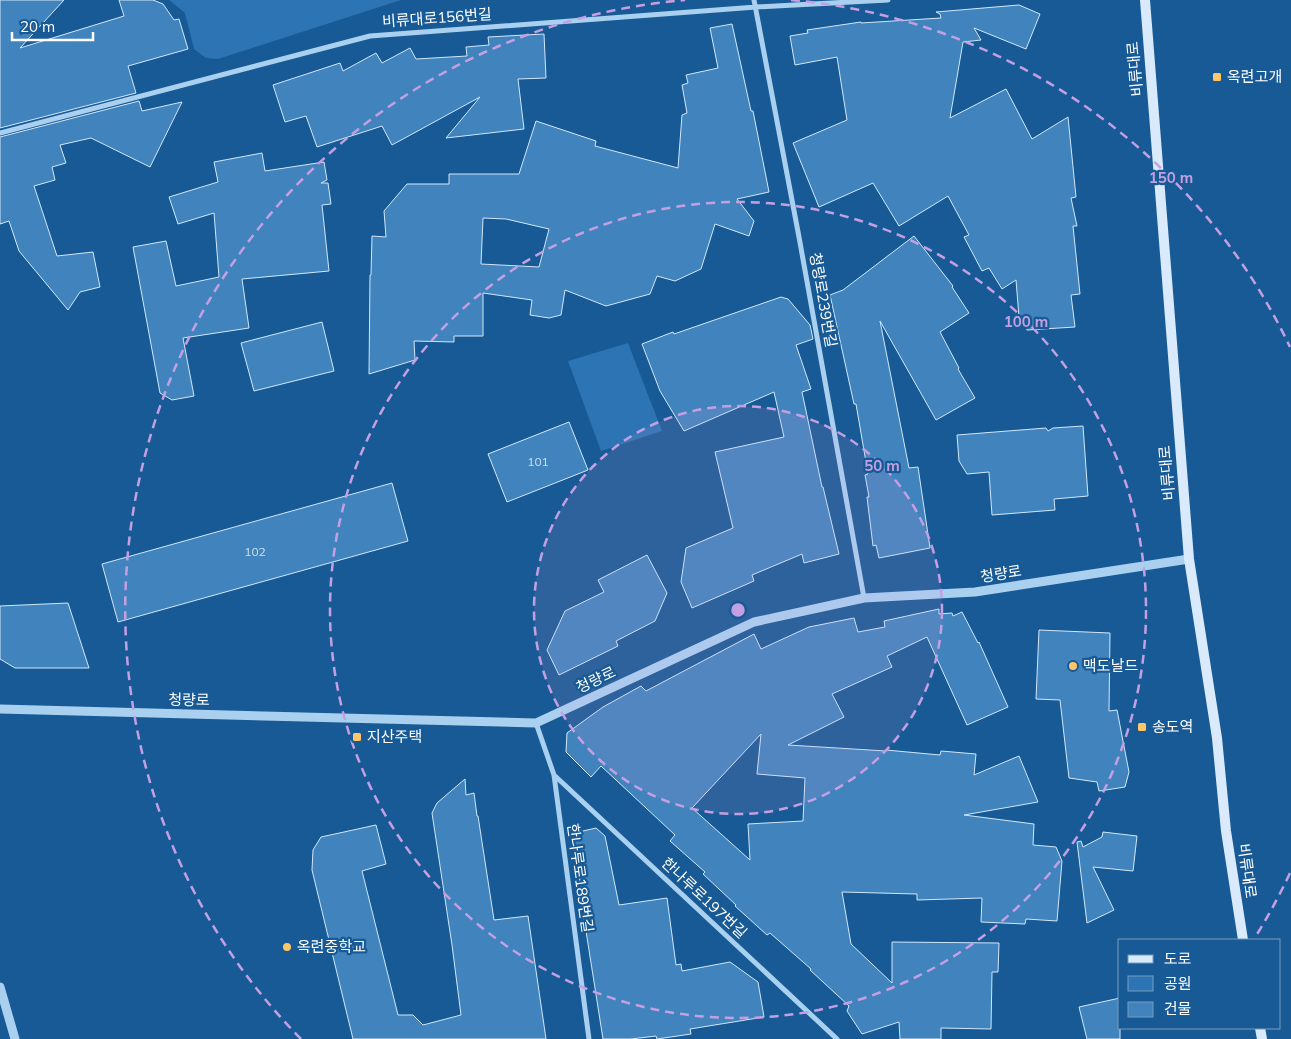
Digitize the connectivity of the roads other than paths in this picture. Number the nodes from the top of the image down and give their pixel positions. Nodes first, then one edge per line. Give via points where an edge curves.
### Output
1 (754, 0) edge
2 (888, 0) edge
3 (1145, 0) edge
4 (756, 7) junction
5 (0, 133) edge
6 (1189, 559) junction
7 (864, 598) junction
8 (0, 709) edge
9 (536, 723) junction
10 (554, 775) junction
11 (1243, 939) edge
12 (0, 987) edge
13 (15, 1039) edge
14 (589, 1039) edge
15 (837, 1039) edge

1 - 4 street, 청량로239번길
2 - 4 street, 비류대로156번길
3 - 6 main road, 비류대로
4 - 5 street, 비류대로156번길 via 370,36
4 - 7 street, 청량로239번길
6 - 7 street, 청량로 via 975,592
6 - 11 main road, 비류대로 via 1217,738 1226,831
7 - 9 street, 청량로 via 754,622
8 - 9 street, 청량로
9 - 10 street, 한나루로189번길
10 - 14 street, 한나루로189번길
10 - 15 street, 한나루로197번길
12 - 13 street

